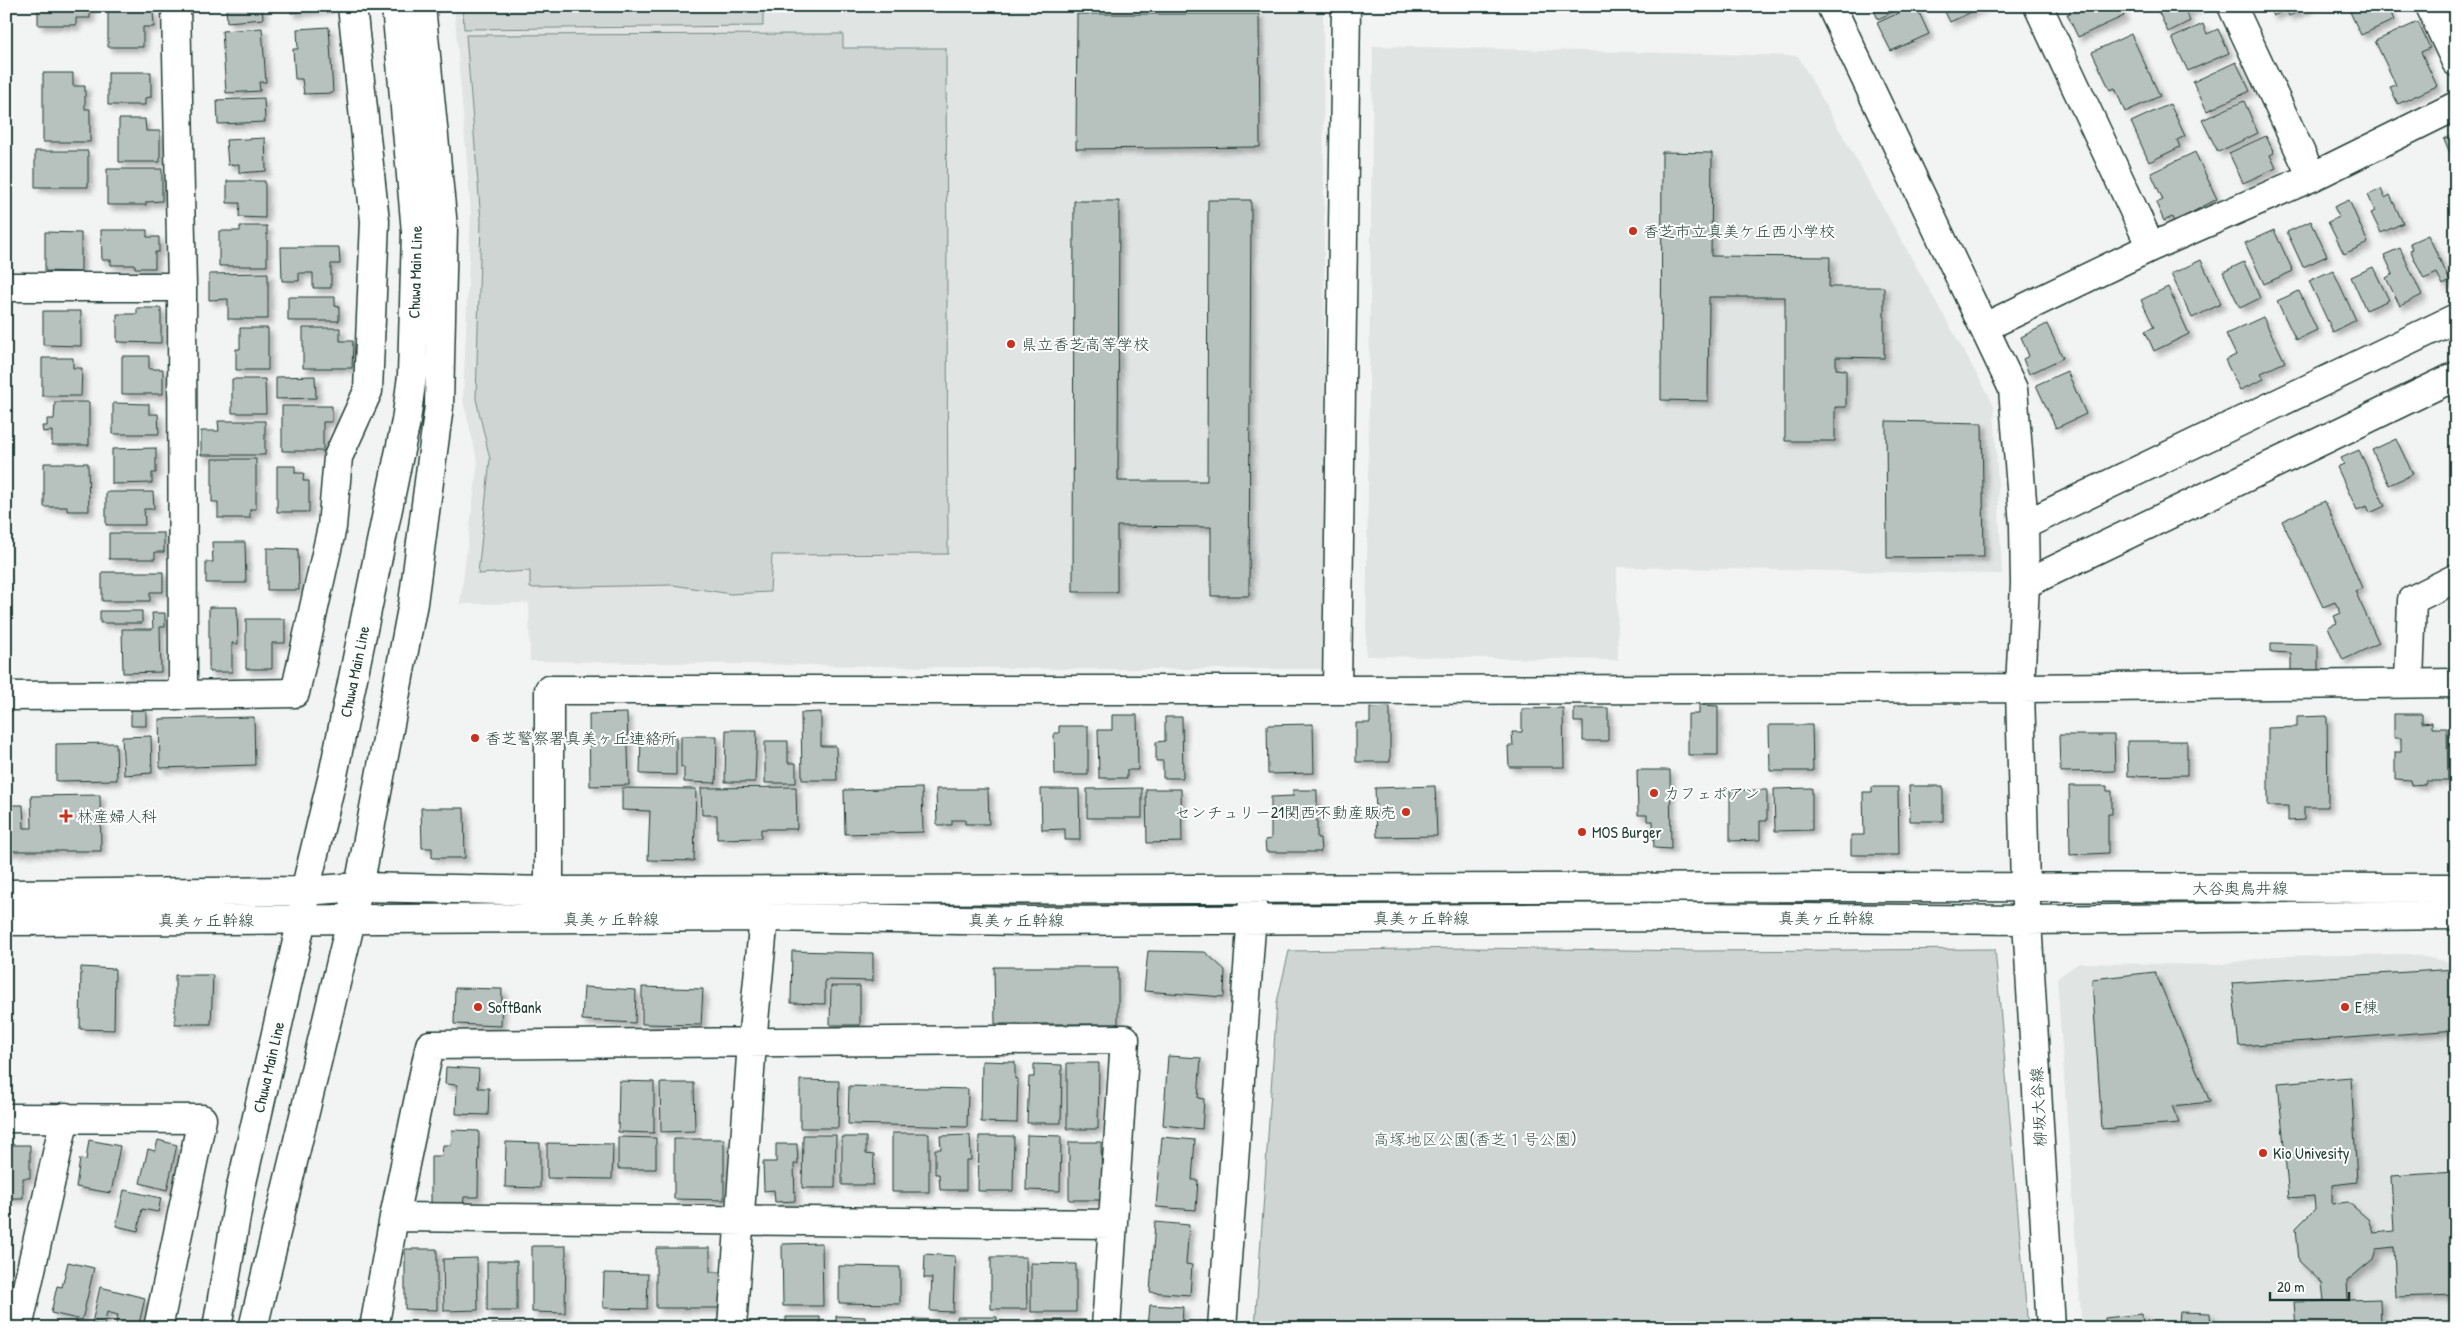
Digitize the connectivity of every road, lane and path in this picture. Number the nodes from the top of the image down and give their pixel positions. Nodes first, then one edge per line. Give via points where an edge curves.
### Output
1 (176, 6) edge
2 (352, 6) edge
3 (396, 6) edge
4 (421, 6) edge
5 (1346, 6) edge
6 (1831, 6) edge
7 (2038, 6) edge
8 (2232, 6) edge
9 (2430, 6) edge
10 (2456, 62) edge
11 (2456, 106) edge
12 (2312, 177) junction
13 (2151, 247) junction
14 (6, 286) edge
15 (182, 288) junction
16 (2456, 318) edge
17 (1985, 327) junction
18 (2456, 376) edge
19 (2024, 525) junction
20 (2456, 578) edge
21 (2025, 584) junction
22 (2409, 682) junction
23 (2456, 683) edge
24 (2020, 688) junction
25 (1337, 690) junction
26 (183, 695) junction
27 (6, 696) edge
28 (359, 887) junction
29 (2025, 887) junction
30 (1254, 888) junction
31 (2456, 888) edge
32 (305, 891) junction
33 (549, 891) junction
34 (6, 894) edge
35 (2456, 915) edge
36 (764, 918) junction
37 (1251, 918) junction
38 (302, 919) junction
39 (2026, 920) junction
40 (6, 921) edge
41 (352, 921) junction
42 (752, 1042) junction
43 (65, 1117) junction
44 (6, 1118) edge
45 (394, 1217) junction
46 (740, 1220) junction
47 (1113, 1224) junction
48 (18, 1328) edge
49 (158, 1328) edge
50 (216, 1328) edge
51 (253, 1328) edge
52 (374, 1328) edge
53 (732, 1328) edge
54 (1106, 1328) edge
55 (1222, 1328) edge
56 (2051, 1328) edge

1 - 15 street
2 - 26 street via 375,221 368,391 338,457 332,527 296,693
3 - 32 street, Chuwa Main Line via 416,232 412,376 396,476 333,775
4 - 28 street, Chuwa Main Line via 443,226 439,406 413,603
5 - 25 street
6 - 17 street, 柳坂大谷線
7 - 13 street
8 - 12 street
9 - 10 street
11 - 12 street
12 - 13 street
13 - 17 street
14 - 15 street
15 - 26 street
16 - 19 street
17 - 19 street, 柳坂大谷線 via 2013,389
18 - 21 street
19 - 21 street, 柳坂大谷線
20 - 22 street via 2412,600
21 - 24 street, 柳坂大谷線
22 - 23 street
22 - 24 street
24 - 25 street
24 - 29 street, 柳坂大谷線
25 - 33 street via 549,690
26 - 27 street
28 - 32 street, 真美ヶ丘幹線
28 - 33 street, 真美ヶ丘幹線
28 - 41 street, Chuwa Main Line
29 - 30 street, 真美ヶ丘幹線
29 - 31 street, 大谷奥鳥井線
29 - 39 street, 柳坂大谷線
30 - 33 street, 真美ヶ丘幹線
30 - 37 street
32 - 34 street, 真美ヶ丘幹線
32 - 38 street, Chuwa Main Line
35 - 39 street, 大谷奥鳥井線
36 - 37 street, 真美ヶ丘幹線
36 - 41 street, 真美ヶ丘幹線
36 - 42 street
37 - 39 street, 真美ヶ丘幹線
37 - 55 street
38 - 40 street, 真美ヶ丘幹線
38 - 41 street, 真美ヶ丘幹線
38 - 50 street, Chuwa Main Line via 240,1187
39 - 56 street, 柳坂大谷線
41 - 51 street, Chuwa Main Line
42 - 45 street via 430,1045
42 - 46 street
42 - 47 street via 1125,1039
43 - 44 street
43 - 48 street
43 - 49 street via 202,1119
45 - 46 street
45 - 52 street
46 - 47 street
46 - 53 street
47 - 54 street

